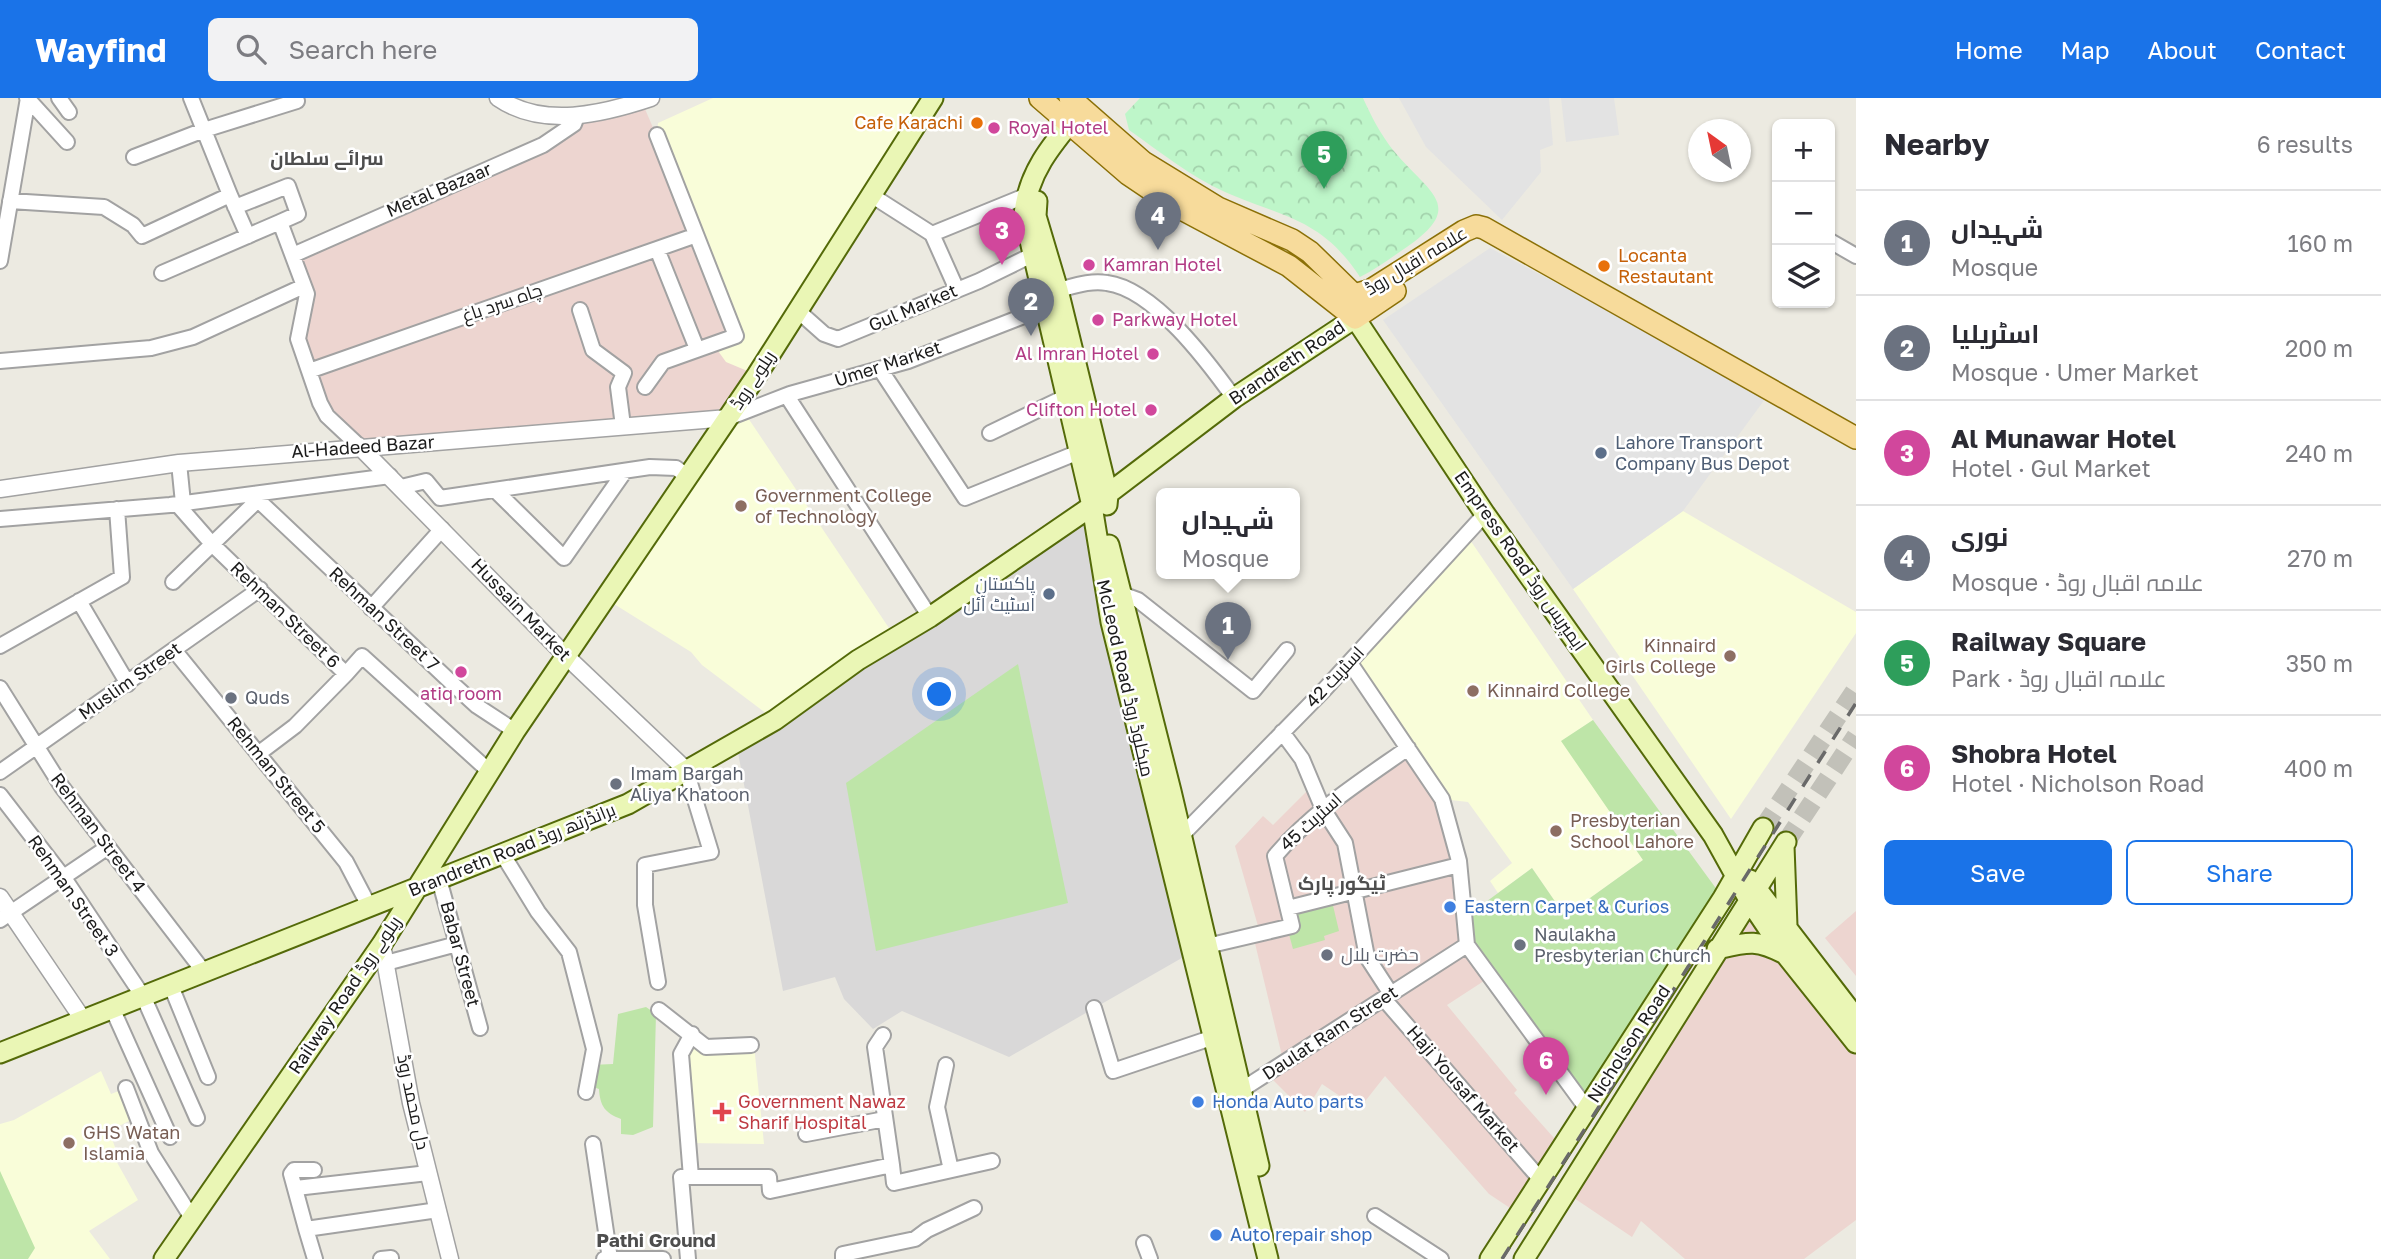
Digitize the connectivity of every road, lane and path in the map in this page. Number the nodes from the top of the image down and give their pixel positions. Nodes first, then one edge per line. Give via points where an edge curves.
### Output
1 (28, 98) edge
2 (59, 98) edge
3 (191, 98) edge
4 (498, 98) edge
5 (651, 98) edge
6 (933, 98) edge
7 (1040, 98) edge
8 (297, 100) dead end
9 (69, 112) dead end
10 (577, 116) junction
11 (1077, 116) edge
12 (204, 130) junction
13 (657, 135) dead end
14 (67, 142) dead end
15 (134, 157) dead end
16 (870, 195) junction
17 (1025, 196) junction
18 (10, 201) junction
19 (233, 201) junction
20 (280, 222) junction
21 (1489, 231) junction
22 (932, 234) junction
23 (248, 236) junction
24 (694, 236) junction
25 (1835, 244) edge
26 (657, 249) junction
27 (1034, 254) junction
28 (293, 255) junction
29 (1856, 256) edge
30 (0, 261) edge
31 (162, 273) dead end
32 (304, 286) junction
33 (957, 290) junction
34 (1058, 290) junction
35 (1047, 307) junction
36 (580, 310) dead end
37 (797, 310) junction
38 (1355, 318) junction
39 (697, 349) junction
40 (0, 360) edge
41 (880, 369) junction
42 (309, 371) junction
43 (645, 387) dead end
44 (787, 396) junction
45 (1067, 396) junction
46 (1234, 398) junction
47 (728, 418) junction
48 (623, 426) junction
49 (990, 433) dead end
50 (1856, 438) edge
51 (359, 446) junction
52 (1079, 452) junction
53 (179, 463) junction
54 (625, 471) junction
55 (687, 476) junction
56 (395, 481) junction
57 (0, 489) edge
58 (495, 489) junction
59 (262, 496) junction
60 (1100, 501) junction
61 (180, 503) junction
62 (117, 509) junction
63 (1485, 514) junction
64 (0, 519) edge
65 (442, 529) junction
66 (213, 545) junction
67 (173, 582) dead end
68 (260, 589) junction
69 (1119, 593) junction
70 (79, 601) junction
71 (371, 608) junction
72 (930, 617) junction
73 (0, 646) edge
74 (174, 650) junction
75 (1287, 650) dead end
76 (567, 657) junction
77 (1349, 663) junction
78 (346, 674) junction
79 (128, 684) junction
80 (0, 688) edge
81 (515, 731) junction
82 (1282, 732) junction
83 (35, 748) junction
84 (1408, 748) junction
85 (258, 754) junction
86 (686, 770) junction
87 (0, 772) edge
88 (490, 772) junction
89 (1162, 794) junction
90 (0, 795) edge
91 (1323, 809) junction
92 (1763, 828) tunnel mouth
93 (1181, 836) junction
94 (108, 847) junction
95 (503, 855) junction
96 (1459, 865) junction
97 (1737, 872) junction
98 (64, 878) junction
99 (439, 879) junction
100 (415, 889) junction
101 (1356, 890) junction
102 (1753, 894) junction
103 (0, 897) edge
104 (369, 906) junction
105 (1288, 908) junction
106 (5, 916) edge
107 (1787, 926) junction
108 (457, 944) junction
109 (1467, 945) junction
110 (1207, 946) junction
111 (1717, 949) junction
112 (384, 953) junction
113 (1786, 955) junction
114 (204, 972) junction
115 (658, 982) dead end
116 (172, 986) junction
117 (1388, 996) junction
118 (144, 998) junction
119 (1094, 1008) dead end
120 (112, 1009) junction
121 (659, 1010) dead end
122 (1856, 1018) edge
123 (84, 1021) junction
124 (480, 1028) dead end
125 (692, 1034) junction
126 (883, 1035) dead end
127 (1214, 1037) junction
128 (1856, 1043) edge
129 (751, 1045) dead end
130 (0, 1053) edge
131 (946, 1065) dead end
132 (208, 1077) dead end
133 (126, 1088) dead end
134 (586, 1092) dead end
135 (1236, 1094) junction
136 (1587, 1109) junction
137 (197, 1118) dead end
138 (885, 1119) junction
139 (806, 1134) dead end
140 (170, 1136) dead end
141 (593, 1144) dead end
142 (992, 1161) dead end
143 (892, 1165) junction
144 (314, 1170) dead end
145 (951, 1170) junction
146 (428, 1173) junction
147 (691, 1177) junction
148 (1541, 1180) junction
149 (296, 1188) junction
150 (974, 1208) dead end
151 (438, 1210) junction
152 (1375, 1216) dead end
153 (192, 1218) junction
154 (306, 1229) junction
155 (1144, 1243) dead end
156 (164, 1259) edge
157 (315, 1259) edge
158 (450, 1259) edge
159 (604, 1259) edge
160 (610, 1259) edge
161 (663, 1259) edge
162 (688, 1259) edge
163 (843, 1259) edge
164 (1150, 1259) edge
165 (1268, 1259) edge
166 (1279, 1259) edge
167 (1441, 1259) edge
168 (1490, 1259) edge
169 (1524, 1259) edge

1 - 14 street
1 - 18 street
2 - 9 street
3 - 12 street
4 - 10 street via 528,111
5 - 10 street
6 - 16 main road, ریلوے روڈ
7 - 11 main road, علامہ اقبال روڈ
8 - 12 street
10 - 28 street, Metal Bazaar via 574,124 543,145
11 - 17 main road via 1045,155
11 - 21 main road, علامہ اقبال روڈ via 1190,193 1292,240 1354,295 1371,290 1464,231 1476,226
11 - 34 main road, McLeod Road میکلوڈ روڈ via 1047,170 1037,205 1036,216
11 - 38 main road, علامہ اقبال روڈ via 1139,182 1289,265
12 - 15 street
12 - 19 street
13 - 24 street
16 - 22 street
16 - 37 main road, ریلوے روڈ
17 - 22 street
17 - 27 main road, McLeod Road میکلوڈ روڈ via 1024,215
18 - 19 street via 104,207 142,236
18 - 30 street
19 - 20 street via 288,186 298,214
19 - 23 street
20 - 23 street
20 - 28 street
21 - 38 main road, Brandreth Road
21 - 50 main road, علامہ اقبال روڈ
22 - 33 street
23 - 31 street
24 - 26 street, چاہ سرد باغ
24 - 39 street via 736,336
25 - 29 street
26 - 39 street
26 - 42 street, چاہ سرد باغ
27 - 33 street, Gul Market
27 - 35 main road, McLeod Road میکلوڈ روڈ
28 - 32 street
32 - 40 street via 193,337 151,348
32 - 42 street via 307,294 298,339
33 - 37 street, Gul Market via 838,339 824,334
34 - 46 street via 1108,282 1131,291 1200,351
34 - 60 main road, McLeod Road میکلوڈ روڈ
35 - 41 street, Umer Market
35 - 45 main road, McLeod Road میکلوڈ روڈ
36 - 48 street via 593,350 624,373 618,387
37 - 47 main road, ریلوے روڈ
38 - 46 main road, Brandreth Road
38 - 63 main road, Empress Road ایمپریس روڈ
39 - 43 street via 663,362
41 - 44 street, Umer Market
41 - 52 street via 965,498
42 - 51 street via 327,416
44 - 47 street, Umer Market
44 - 72 street
45 - 49 street
45 - 52 main road, McLeod Road میکلوڈ روڈ
46 - 60 main road, Brandreth Road
47 - 48 street, Al-Hadeed Bazar
47 - 55 main road, ریلوے روڈ
48 - 51 street, Al-Hadeed Bazar
51 - 53 street, Al-Hadeed Bazar
51 - 56 street, Hussain Market
52 - 60 main road, McLeod Road میکلوڈ روڈ
53 - 57 street, Al-Hadeed Bazar
53 - 61 street
54 - 55 street via 676,468
54 - 58 street
54 - 58 street via 564,558
55 - 76 main road, ریلوے روڈ
56 - 58 street via 426,481 440,498
56 - 59 street
56 - 65 street, Hussain Market
59 - 61 street
59 - 66 street
59 - 71 street, Rehman Street 7
60 - 69 main road, McLeod Road میکلوڈ روڈ
60 - 72 main road, Brandreth Road برانڈرتھ روڈ
60 - 89 main road, McLeod Road میکلوڈ روڈ via 1108,610
61 - 62 street
61 - 66 street, Rehman Street 6
62 - 64 street
62 - 70 street via 122,577
63 - 77 street, اسٹریٹ 42
63 - 97 main road, Empress Road ایمپریس روڈ
65 - 71 street
65 - 76 street, Hussain Market
66 - 67 street
66 - 68 street, Rehman Street 6
68 - 74 street, Muslim Street
68 - 78 street, Rehman Street 6
69 - 75 street via 1138,600 1253,691
69 - 89 main road, McLeod Road میکلوڈ روڈ
70 - 73 street
70 - 79 street
71 - 81 street, Rehman Street 7 via 477,706
72 - 86 main road, Brandreth Road برانڈرتھ روڈ via 858,660 775,720
74 - 79 street, Muslim Street
74 - 85 street, Rehman Street 5
76 - 81 main road, Railway Road ریلوے روڈ
76 - 86 street, Hussain Market
77 - 82 street, اسٹریٹ 42
77 - 84 street
78 - 85 street via 295,726
78 - 88 street, Rehman Street 6 via 362,656
79 - 83 street, Muslim Street
80 - 83 street, Rehman Street 4
81 - 88 main road, Railway Road ریلوے روڈ
82 - 91 street, Haji Yousaf Market via 1302,759
82 - 93 street, اسٹریٹ 42
83 - 87 street, Muslim Street
83 - 94 street, Rehman Street 4
84 - 91 street, اسٹریٹ 45
84 - 96 street via 1442,799
85 - 104 street, Rehman Street 5 via 346,862
86 - 95 main road, Brandreth Road برانڈرتھ روڈ via 628,804
86 - 115 street via 711,852 645,865 645,905
88 - 100 main road, Railway Road ریلوے روڈ
89 - 93 main road, McLeod Road میکلوڈ روڈ
89 - 127 main road, McLeod Road میکلوڈ روڈ
90 - 98 street, Rehman Street 3
91 - 101 street, Haji Yousaf Market via 1345,843
91 - 105 street, اسٹریٹ 45 via 1275,856
92 - 97 main road, Nicholson Road
93 - 110 main road, McLeod Road میکلوڈ روڈ
94 - 98 street
94 - 114 street, Rehman Street 4
95 - 99 main road, Brandreth Road برانڈرتھ روڈ
95 - 134 street via 569,953 594,1049
96 - 101 street
96 - 109 street
97 - 102 main road, Empress Road ایمپریس روڈ
97 - 136 main road, Nicholson Road
98 - 106 street
98 - 118 street, Rehman Street 3
99 - 100 main road, Brandreth Road برانڈرتھ روڈ
99 - 108 street, Babar Street
100 - 104 main road, Brandreth Road برانڈرتھ روڈ
100 - 112 main road, Railway Road ریلوے روڈ
101 - 105 street
101 - 117 street, Haji Yousaf Market via 1367,957
102 - 107 main road, Empress Road ایمپریس روڈ
102 - 107 main road, Nicholson Road via 1785,844
102 - 111 main road, Nicholson Road
102 - 113 main road, Empress Road ایمپریس روڈ
103 - 106 street
104 - 114 main road, Brandreth Road برانڈرتھ روڈ
105 - 110 street, اسٹریٹ 45 via 1292,926
106 - 123 street
107 - 122 main road, Empress Road ایمپریس روڈ
108 - 112 street
108 - 124 street, Babar Street
109 - 117 street, Daulat Ram Street
109 - 136 street
110 - 135 main road, McLeod Road میکلوڈ روڈ
111 - 113 main road via 1764,943
111 - 169 main road, Nicholson Road
112 - 146 street, دل محمد روڈ
112 - 153 main road, Railway Road ریلوے روڈ
113 - 128 main road, Empress Road ایمپریس روڈ
114 - 116 main road, Brandreth Road برانڈرتھ روڈ
116 - 118 main road, Brandreth Road برانڈرتھ روڈ
116 - 132 street
117 - 135 street, Daulat Ram Street
117 - 148 street, Haji Yousaf Market
118 - 120 main road, Brandreth Road برانڈرتھ روڈ
118 - 137 street, Rehman Street 3
119 - 127 street via 1113,1071
120 - 123 main road, Brandreth Road برانڈرتھ روڈ
120 - 140 street
121 - 125 street
123 - 130 main road, Brandreth Road برانڈرتھ روڈ
125 - 129 street via 706,1047
125 - 147 street via 681,1054
126 - 138 street via 875,1048
127 - 135 main road, McLeod Road میکلوڈ روڈ
131 - 145 street via 937,1107
133 - 153 street via 150,1153
135 - 165 main road, McLeod Road میکلوڈ روڈ
135 - 166 main road, McLeod Road میکلوڈ روڈ
136 - 148 main road, Nicholson Road
138 - 139 street
138 - 143 street
141 - 160 street
142 - 145 street
143 - 145 street via 894,1183
143 - 147 street via 770,1191 769,1177
144 - 149 street via 292,1172
146 - 149 street
146 - 151 street, دل محمد روڈ
147 - 162 street via 681,1177
148 - 168 main road, Nicholson Road
149 - 154 street
150 - 163 street via 915,1239 843,1254
151 - 154 street
151 - 158 street, دل محمد روڈ
152 - 167 street
153 - 156 main road, Railway Road ریلوے روڈ
154 - 157 street
155 - 164 street
159 - 160 street
160 - 161 street

